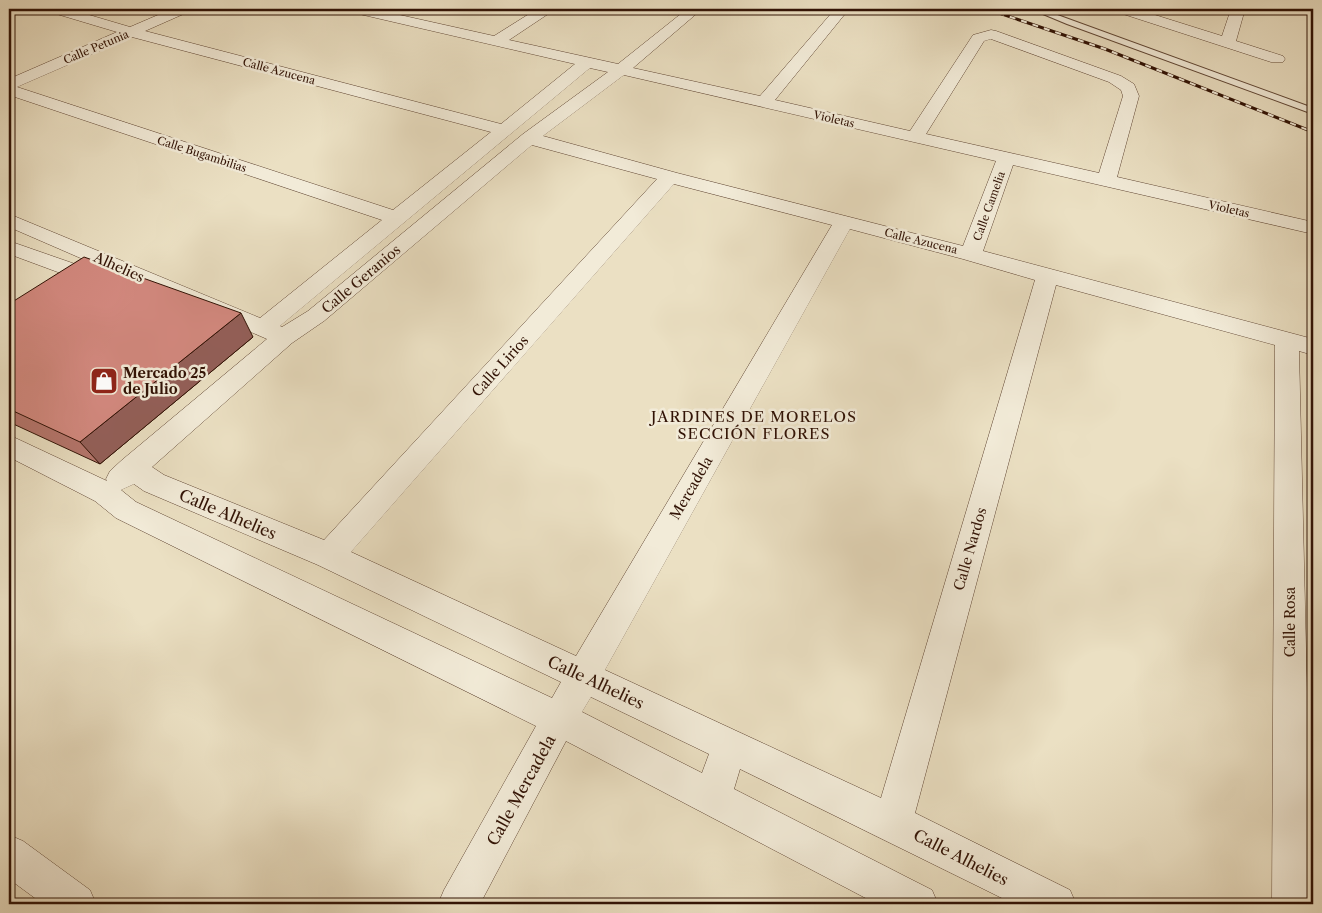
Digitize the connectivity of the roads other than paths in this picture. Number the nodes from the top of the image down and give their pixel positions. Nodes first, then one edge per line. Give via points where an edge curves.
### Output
1 (56, 9) edge
2 (183, 9) edge
3 (355, 9) edge
4 (546, 9) edge
5 (695, 9) edge
6 (842, 9) edge
7 (1035, 9) edge
8 (1122, 9) edge
9 (1238, 9) edge
10 (391, 12) edge
11 (132, 32) junction
12 (495, 42) junction
13 (1228, 43) junction
14 (1277, 59) dead end
15 (586, 63) junction
16 (622, 70) junction
17 (9, 85) edge
18 (9, 90) edge
19 (763, 103) junction
20 (1313, 111) edge
21 (504, 130) junction
22 (915, 137) junction
23 (528, 138) junction
24 (1006, 158) junction
25 (451, 173) junction
26 (670, 177) junction
27 (479, 180) junction
28 (1106, 182) junction
29 (396, 218) junction
30 (9, 220) edge
31 (844, 221) junction
32 (1313, 228) edge
33 (9, 247) edge
34 (971, 254) junction
35 (112, 265) junction
36 (1047, 276) junction
37 (90, 277) junction
38 (66, 293) edge
39 (274, 332) junction
40 (1300, 344) edge
41 (9, 445) edge
42 (132, 468) junction
43 (105, 493) junction
44 (329, 556) junction
45 (584, 677) junction
46 (559, 720) junction
47 (730, 746) junction
48 (712, 797) junction
49 (893, 822) junction
50 (9, 855) edge
51 (76, 904) edge
52 (458, 904) edge
53 (918, 904) edge
54 (1056, 904) edge
55 (1292, 904) edge

1 - 11 street, Calle Azucena
2 - 11 street, Calle Petunia
3 - 10 street, Violetas
4 - 12 street
5 - 16 street, Calle Geranios
6 - 19 street
7 - 20 lane via 1100,35 1266,91
8 - 13 street
9 - 13 street
10 - 12 street, Violetas
11 - 17 street, Calle Petunia
11 - 21 street, Calle Azucena
12 - 15 street, Violetas
13 - 14 street
15 - 16 street, Violetas
15 - 21 street, Calle Geranios
16 - 19 street, Violetas
16 - 23 street, Calle Geranios
18 - 29 street, Calle Bugambilias
19 - 22 street, Violetas
21 - 25 street, Calle Geranios
22 - 24 street, Violetas
22 - 28 street via 978,38 991,34 1106,76 1128,88 1131,96
23 - 26 street, Calle Azucena
23 - 27 street, Calle Geranios
24 - 28 street, Violetas
24 - 34 street, Calle Camelia
25 - 27 street
25 - 29 street, Calle Geranios
26 - 31 street, Calle Azucena
26 - 44 street, Calle Lirios
27 - 39 street, Calle Geranios via 316,316
28 - 32 street, Violetas
29 - 39 street, Calle Geranios
30 - 35 street, Alhelies
31 - 34 street, Calle Azucena
31 - 45 street, Mercadela
33 - 37 street
34 - 36 street, Calle Azucena
35 - 37 street
35 - 39 street, Alhelies
36 - 40 street, Calle Azucena
36 - 49 street, Calle Nardos
37 - 38 street
39 - 42 street, Calle Geranios
40 - 55 street, Calle Rosa
41 - 43 street
42 - 43 street, Calle Geranios
42 - 44 street, Calle Alhelies via 154,483
43 - 46 street via 126,510
44 - 45 street, Calle Alhelies
45 - 46 street, Calle Mercadela
45 - 47 street, Calle Alhelies
46 - 48 street
46 - 52 street, Calle Mercadela
47 - 48 street
47 - 49 street, Calle Alhelies
48 - 53 street
49 - 54 street, Calle Alhelies
50 - 51 street

